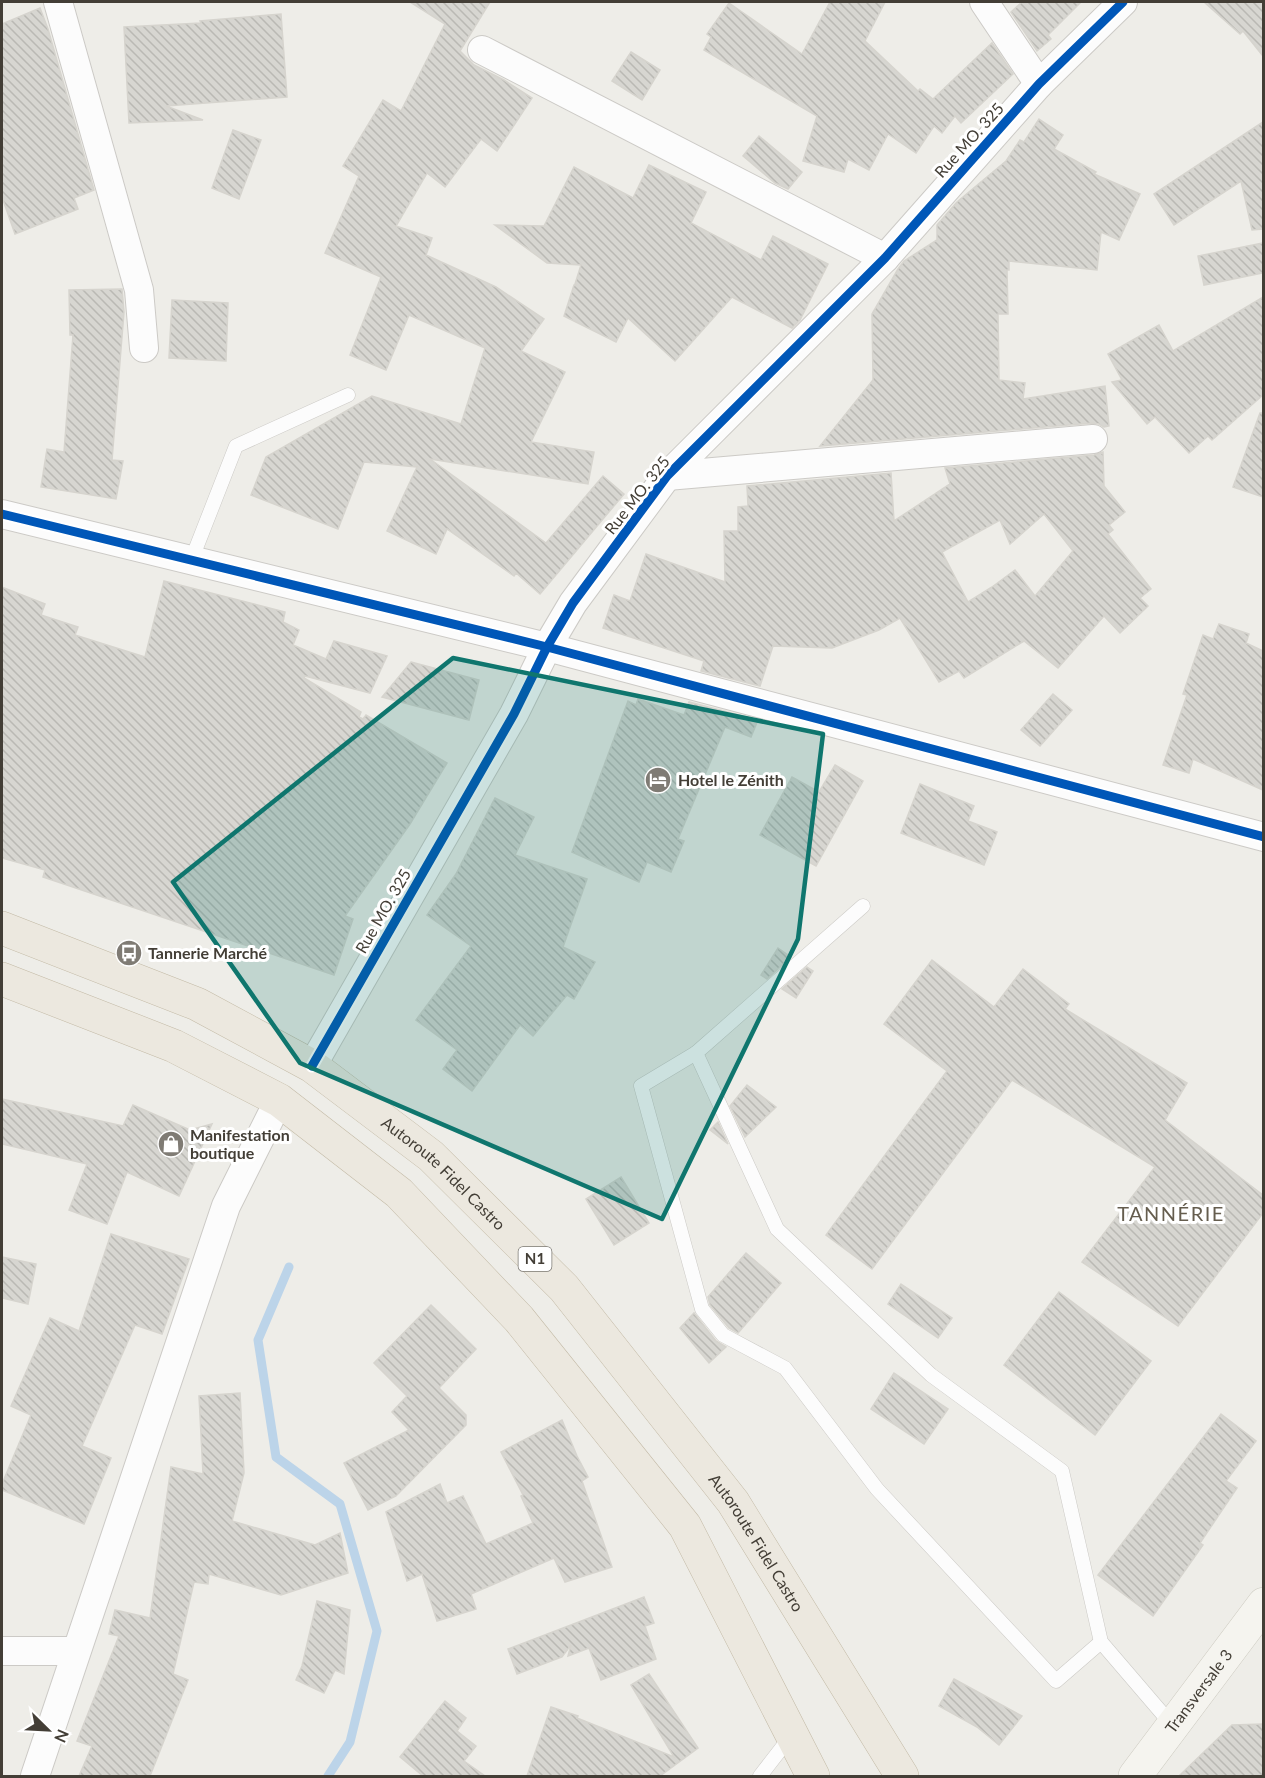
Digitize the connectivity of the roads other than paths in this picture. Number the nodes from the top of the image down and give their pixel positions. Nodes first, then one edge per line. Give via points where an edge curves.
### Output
1 (58, 2) edge
2 (984, 2) edge
3 (1123, 2) edge
4 (482, 50) dead end
5 (1039, 84) junction
6 (885, 258) junction
7 (144, 348) dead end
8 (348, 395) dead end
9 (1093, 439) dead end
10 (668, 476) junction
11 (2, 514) edge
12 (191, 561) junction
13 (547, 647) junction
14 (1263, 837) edge
15 (863, 906) dead end
16 (2, 928) edge
17 (2, 979) edge
18 (696, 1053) junction
19 (312, 1066) junction
20 (279, 1101) junction
21 (1263, 1604) edge
22 (1101, 1642) junction
23 (2, 1651) edge
24 (76, 1651) junction
25 (1173, 1726) junction
26 (792, 1735) junction
27 (35, 1776) edge
28 (760, 1776) edge
29 (813, 1776) edge
30 (902, 1776) edge
31 (1135, 1776) edge

1 - 7 street via 139,290
2 - 5 street
3 - 5 street, Rue MO. 325
4 - 6 street
5 - 6 street, Rue MO. 325
6 - 10 street, Rue MO. 325
8 - 12 lane via 236,446
9 - 10 street
10 - 13 street, Rue MO. 325 via 573,603
11 - 12 street
12 - 13 street
13 - 14 street
13 - 19 street, Rue MO. 325 via 514,714
15 - 18 lane
16 - 19 highway, Autoroute Fidel Castro / N1 via 197,1004
17 - 20 highway via 174,1046
18 - 22 lane via 777,1229 931,1375 1062,1471
18 - 22 lane via 641,1086 702,1309 723,1335 785,1368 877,1489 1056,1681
19 - 30 highway, Autoroute Fidel Castro / N1 via 430,1156 564,1288 733,1503
20 - 24 street via 226,1206
20 - 26 highway via 399,1193 519,1319 685,1526
21 - 25 main road, Transversale 3
22 - 25 lane
23 - 24 street
24 - 27 street
25 - 31 main road, Transversale 3
26 - 28 lane
26 - 29 highway

